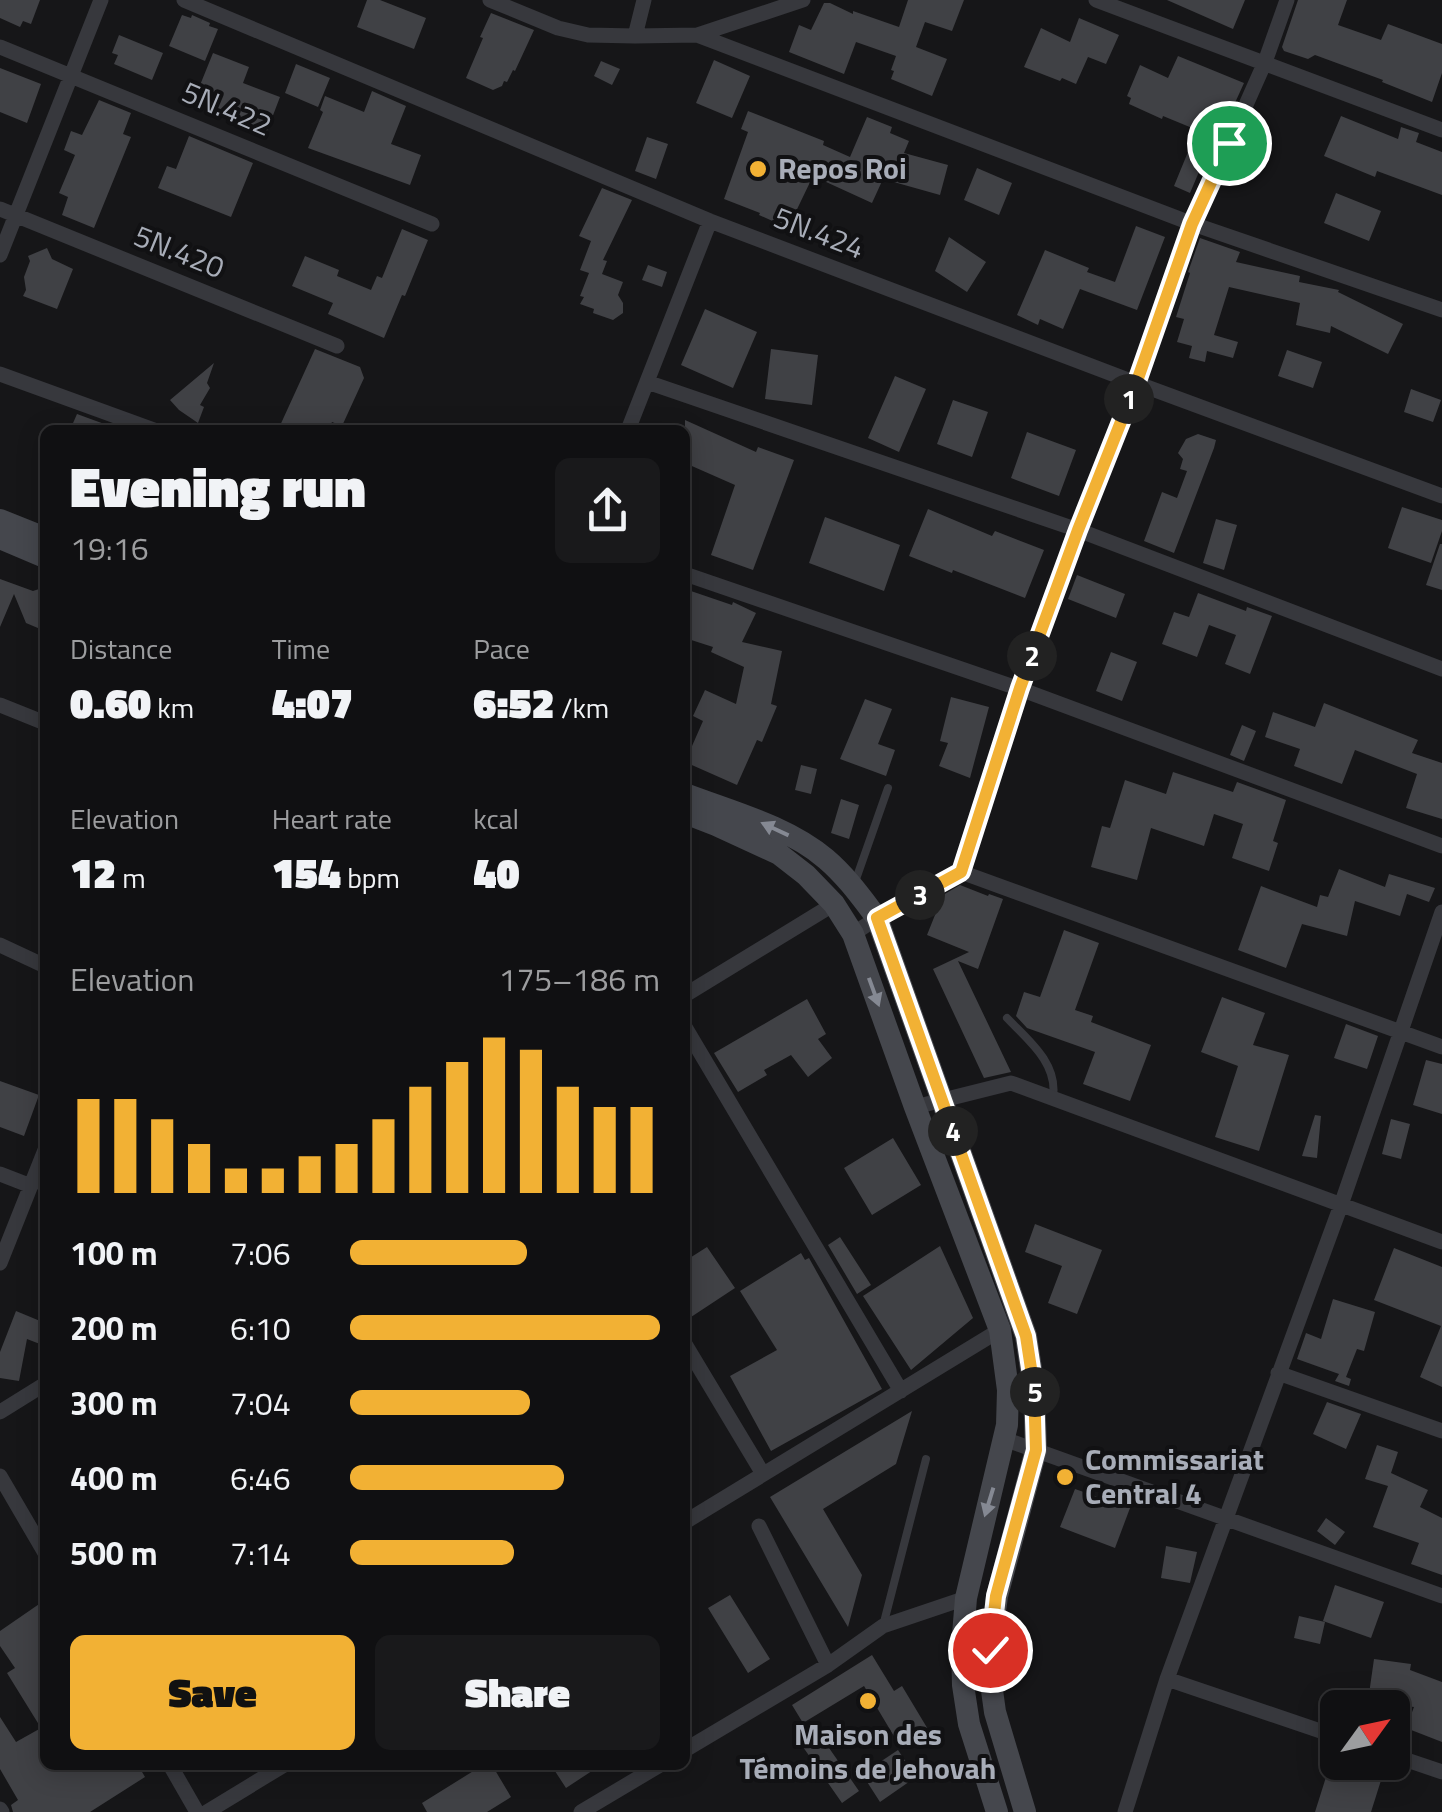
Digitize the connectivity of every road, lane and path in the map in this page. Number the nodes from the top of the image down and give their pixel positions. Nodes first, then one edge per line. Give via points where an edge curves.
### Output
1 (101, 0) edge
2 (184, 0) edge
3 (490, 0) edge
4 (644, 0) edge
5 (804, 0) edge
6 (1096, 0) edge
7 (1287, 0) edge
8 (697, 34) junction
9 (635, 36) junction
10 (0, 46) edge
11 (1266, 62) junction
12 (70, 74) junction
13 (1442, 130) edge
14 (8, 212) edge
15 (710, 221) junction
16 (432, 224) dead end
17 (1192, 224) junction
18 (0, 255) edge
19 (1442, 310) edge
20 (337, 346) dead end
21 (0, 374) edge
22 (647, 382) junction
23 (1136, 384) junction
24 (140, 425) edge
25 (630, 425) edge
26 (1442, 496) edge
27 (0, 520) edge
28 (1078, 530) junction
29 (40, 536) edge
30 (0, 538) edge
31 (40, 554) edge
32 (690, 576) edge
33 (1442, 669) edge
34 (1020, 688) junction
35 (0, 705) edge
36 (40, 721) edge
37 (888, 788) dead end
38 (690, 796) edge
39 (690, 815) edge
40 (1442, 846) edge
41 (961, 872) junction
42 (853, 886) junction
43 (834, 904) junction
44 (1442, 912) edge
45 (877, 918) junction
46 (853, 934) junction
47 (0, 945) edge
48 (40, 964) edge
49 (690, 992) edge
50 (1006, 1018) dead end
51 (1401, 1031) junction
52 (690, 1035) edge
53 (1442, 1046) edge
54 (1053, 1099) junction
55 (942, 1100) junction
56 (915, 1107) junction
57 (40, 1163) edge
58 (0, 1174) edge
59 (31, 1186) junction
60 (1341, 1204) junction
61 (1442, 1242) edge
62 (0, 1263) edge
63 (1000, 1330) junction
64 (690, 1352) edge
65 (1278, 1374) junction
66 (40, 1387) edge
67 (900, 1390) junction
68 (0, 1412) edge
69 (1442, 1431) edge
70 (1004, 1439) junction
71 (1036, 1450) junction
72 (926, 1459) dead end
73 (764, 1474) junction
74 (0, 1476) edge
75 (1226, 1518) junction
76 (690, 1519) edge
77 (760, 1526) dead end
78 (40, 1544) edge
79 (1442, 1596) edge
80 (966, 1598) junction
81 (883, 1626) junction
82 (828, 1665) junction
83 (1167, 1678) junction
84 (1320, 1731) edge
85 (690, 1747) edge
86 (1410, 1762) edge
87 (173, 1770) edge
88 (276, 1770) edge
89 (652, 1770) edge
90 (1442, 1772) edge
91 (197, 1812) edge
92 (206, 1812) edge
93 (581, 1812) edge
94 (997, 1812) edge
95 (1025, 1812) edge
96 (1126, 1812) edge

1 - 12 street
2 - 15 street, 5N.424
3 - 9 street via 558,28
4 - 9 street
5 - 8 street
6 - 11 street
7 - 11 street
8 - 9 street
8 - 17 street
10 - 12 street, 5N.422
11 - 13 street
11 - 17 street
12 - 14 street
12 - 16 street, 5N.422
14 - 18 street
14 - 20 street, 5N.420
15 - 22 street
15 - 23 street, 5N.424
17 - 19 street
17 - 23 street
21 - 24 street
22 - 25 street
22 - 28 street
23 - 26 street, 5N.424
23 - 28 street
27 - 29 main road
28 - 33 street
28 - 34 street
30 - 31 main road
32 - 34 street
34 - 40 street
34 - 41 street
35 - 36 street
37 - 42 lane
42 -> 38 main road via 798,840
39 - 43 main road via 779,854
41 - 45 street
41 - 51 street
42 - 45 main road
43 - 46 main road
43 - 49 street
44 - 51 street
45 - 46 street
45 - 55 main road
46 -> 56 main road
47 - 48 street
50 - 54 lane via 1050,1068
51 - 53 street
51 - 60 street
52 - 67 street
54 - 55 street via 1011,1084
54 - 60 street
55 - 56 street
55 - 71 main road via 1026,1336
56 - 63 main road
57 - 59 street
58 - 59 street
59 - 62 street
60 - 61 street
60 - 65 street
63 - 67 street
63 - 70 main road via 1008,1390
64 - 73 street
65 - 69 street
65 - 75 street
66 - 68 street
67 - 73 street
70 - 71 street
70 -> 80 main road
71 - 75 street
71 - 95 main road via 996,1596 990,1650 995,1712
72 - 81 lane
73 - 76 street
74 - 78 street
75 - 79 street
75 - 83 street
77 - 82 street
80 - 81 street
80 - 94 main road via 966,1704
81 - 82 street
82 - 85 street
83 - 84 street
83 - 96 street
86 - 90 street
87 - 91 street
88 - 92 street
89 - 93 street

